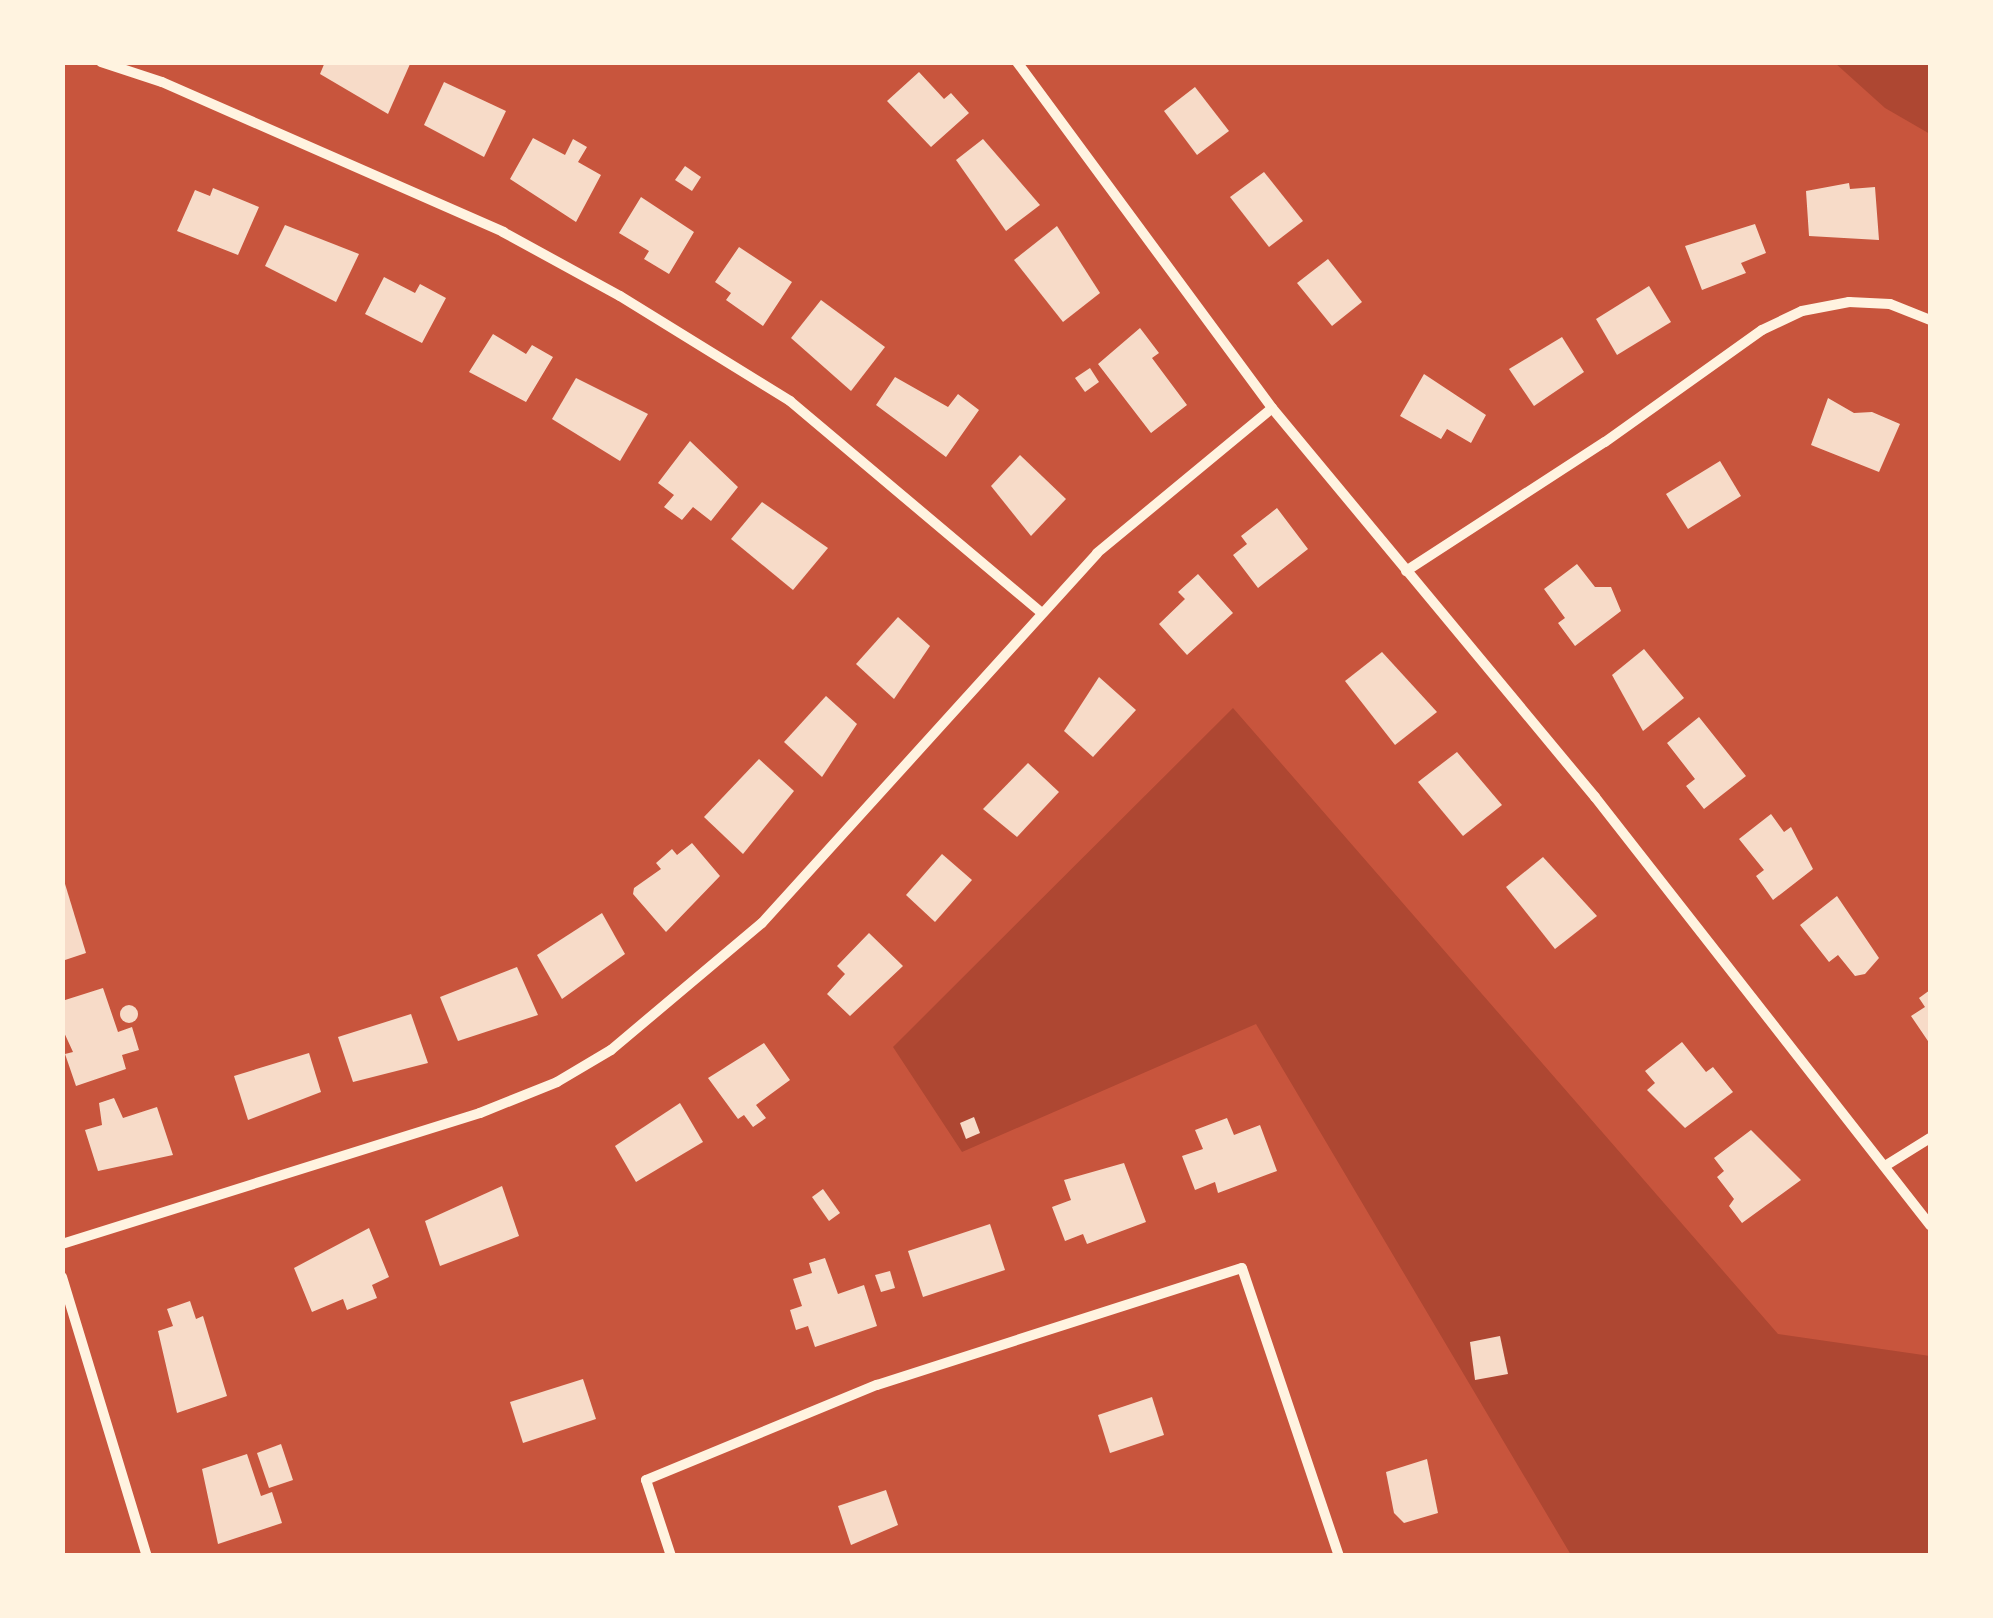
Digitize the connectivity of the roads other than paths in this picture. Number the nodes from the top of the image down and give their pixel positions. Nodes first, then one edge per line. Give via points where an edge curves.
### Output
1 (101, 62) edge
2 (1016, 62) edge
3 (1930, 320) edge
4 (1272, 408) junction
5 (1406, 571) junction
6 (1040, 612) junction
7 (1930, 1138) edge
8 (1885, 1166) junction
9 (1930, 1225) edge
10 (62, 1244) edge
11 (62, 1277) edge
12 (147, 1556) edge
13 (671, 1556) edge
14 (1339, 1556) edge

1 - 6 street via 162,82 502,232 620,296 790,402
2 - 4 street
3 - 5 street via 1890,304 1849,302 1802,311 1762,330
4 - 5 street
4 - 6 street via 1097,553
5 - 8 street via 1595,797
6 - 10 street via 762,922 610,1050 556,1082 480,1113
7 - 8 street
8 - 9 street
11 - 12 street
13 - 14 street via 646,1480 877,1385 1242,1268

